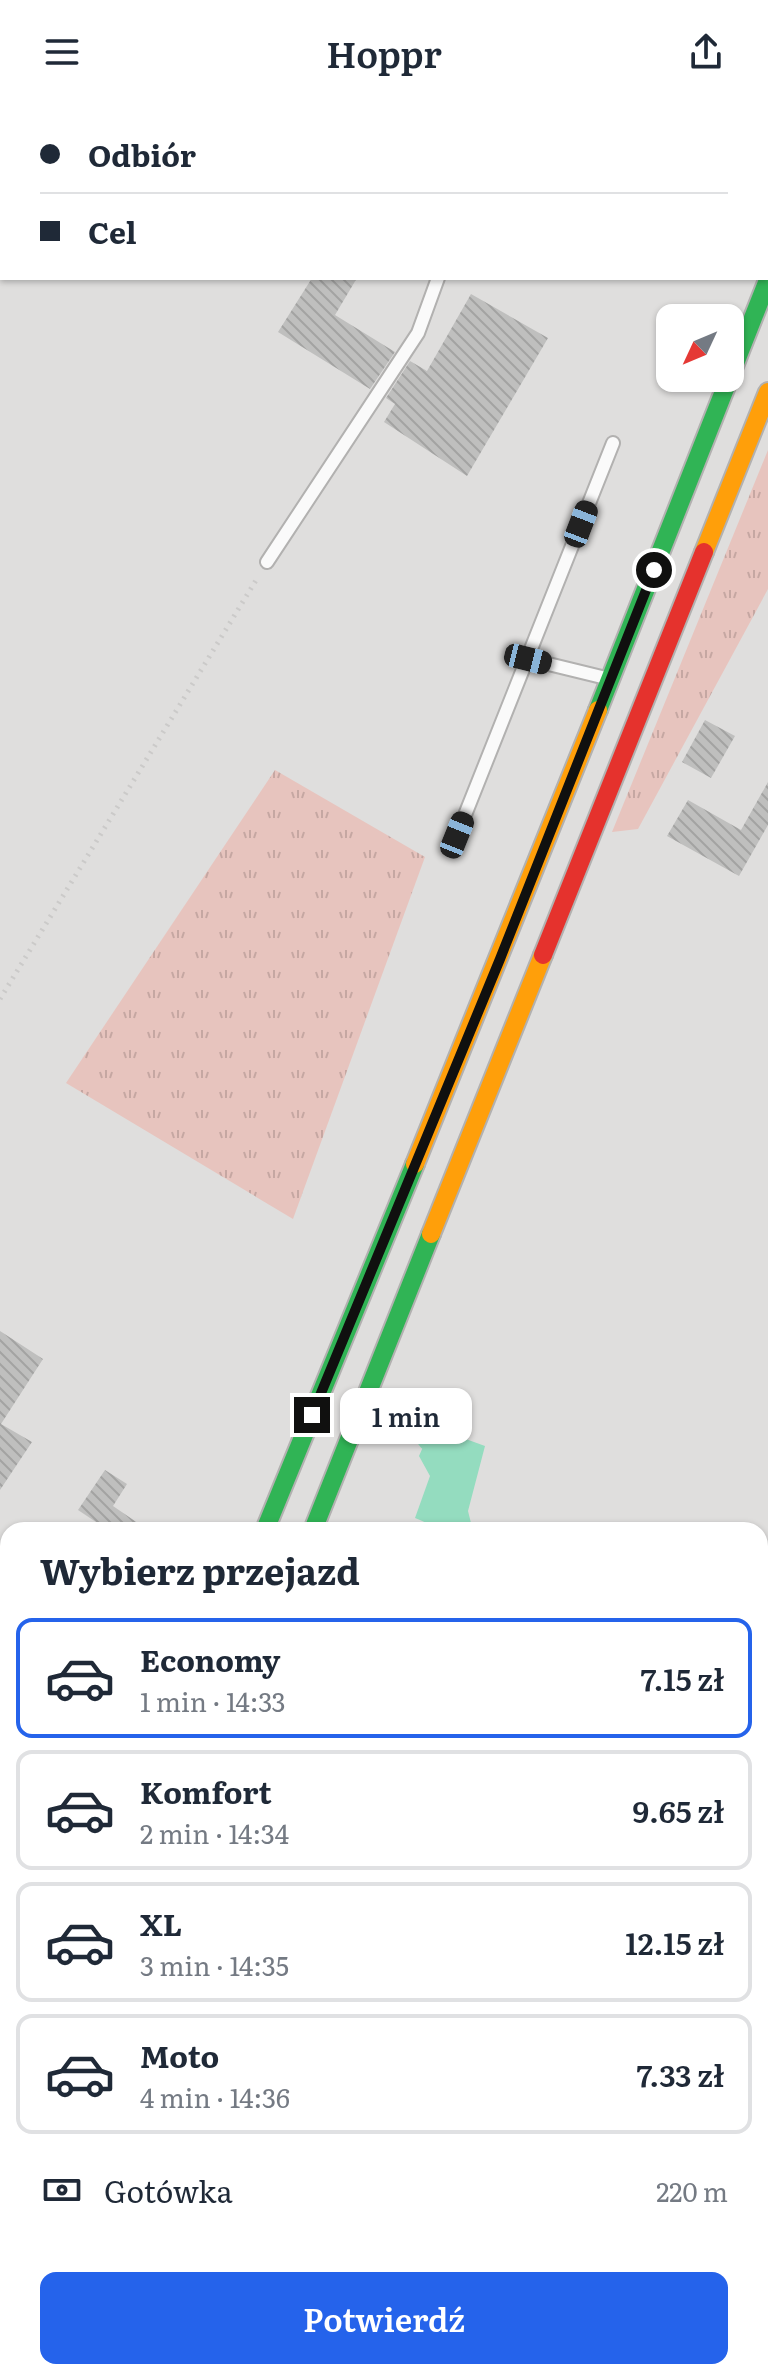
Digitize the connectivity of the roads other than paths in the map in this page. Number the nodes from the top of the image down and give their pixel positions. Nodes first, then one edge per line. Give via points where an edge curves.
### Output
1 (437, 280) edge
2 (768, 280) edge
3 (768, 392) edge
4 (613, 443) dead end
5 (267, 562) road end
6 (528, 659) junction
7 (611, 679) junction
8 (457, 835) dead end
9 (268, 1522) edge
10 (316, 1522) edge

1 - 5 lane via 418,333
2 - 7 main road
3 - 10 main road
4 - 6 lane
6 - 7 lane
6 - 8 lane
7 - 9 main road

